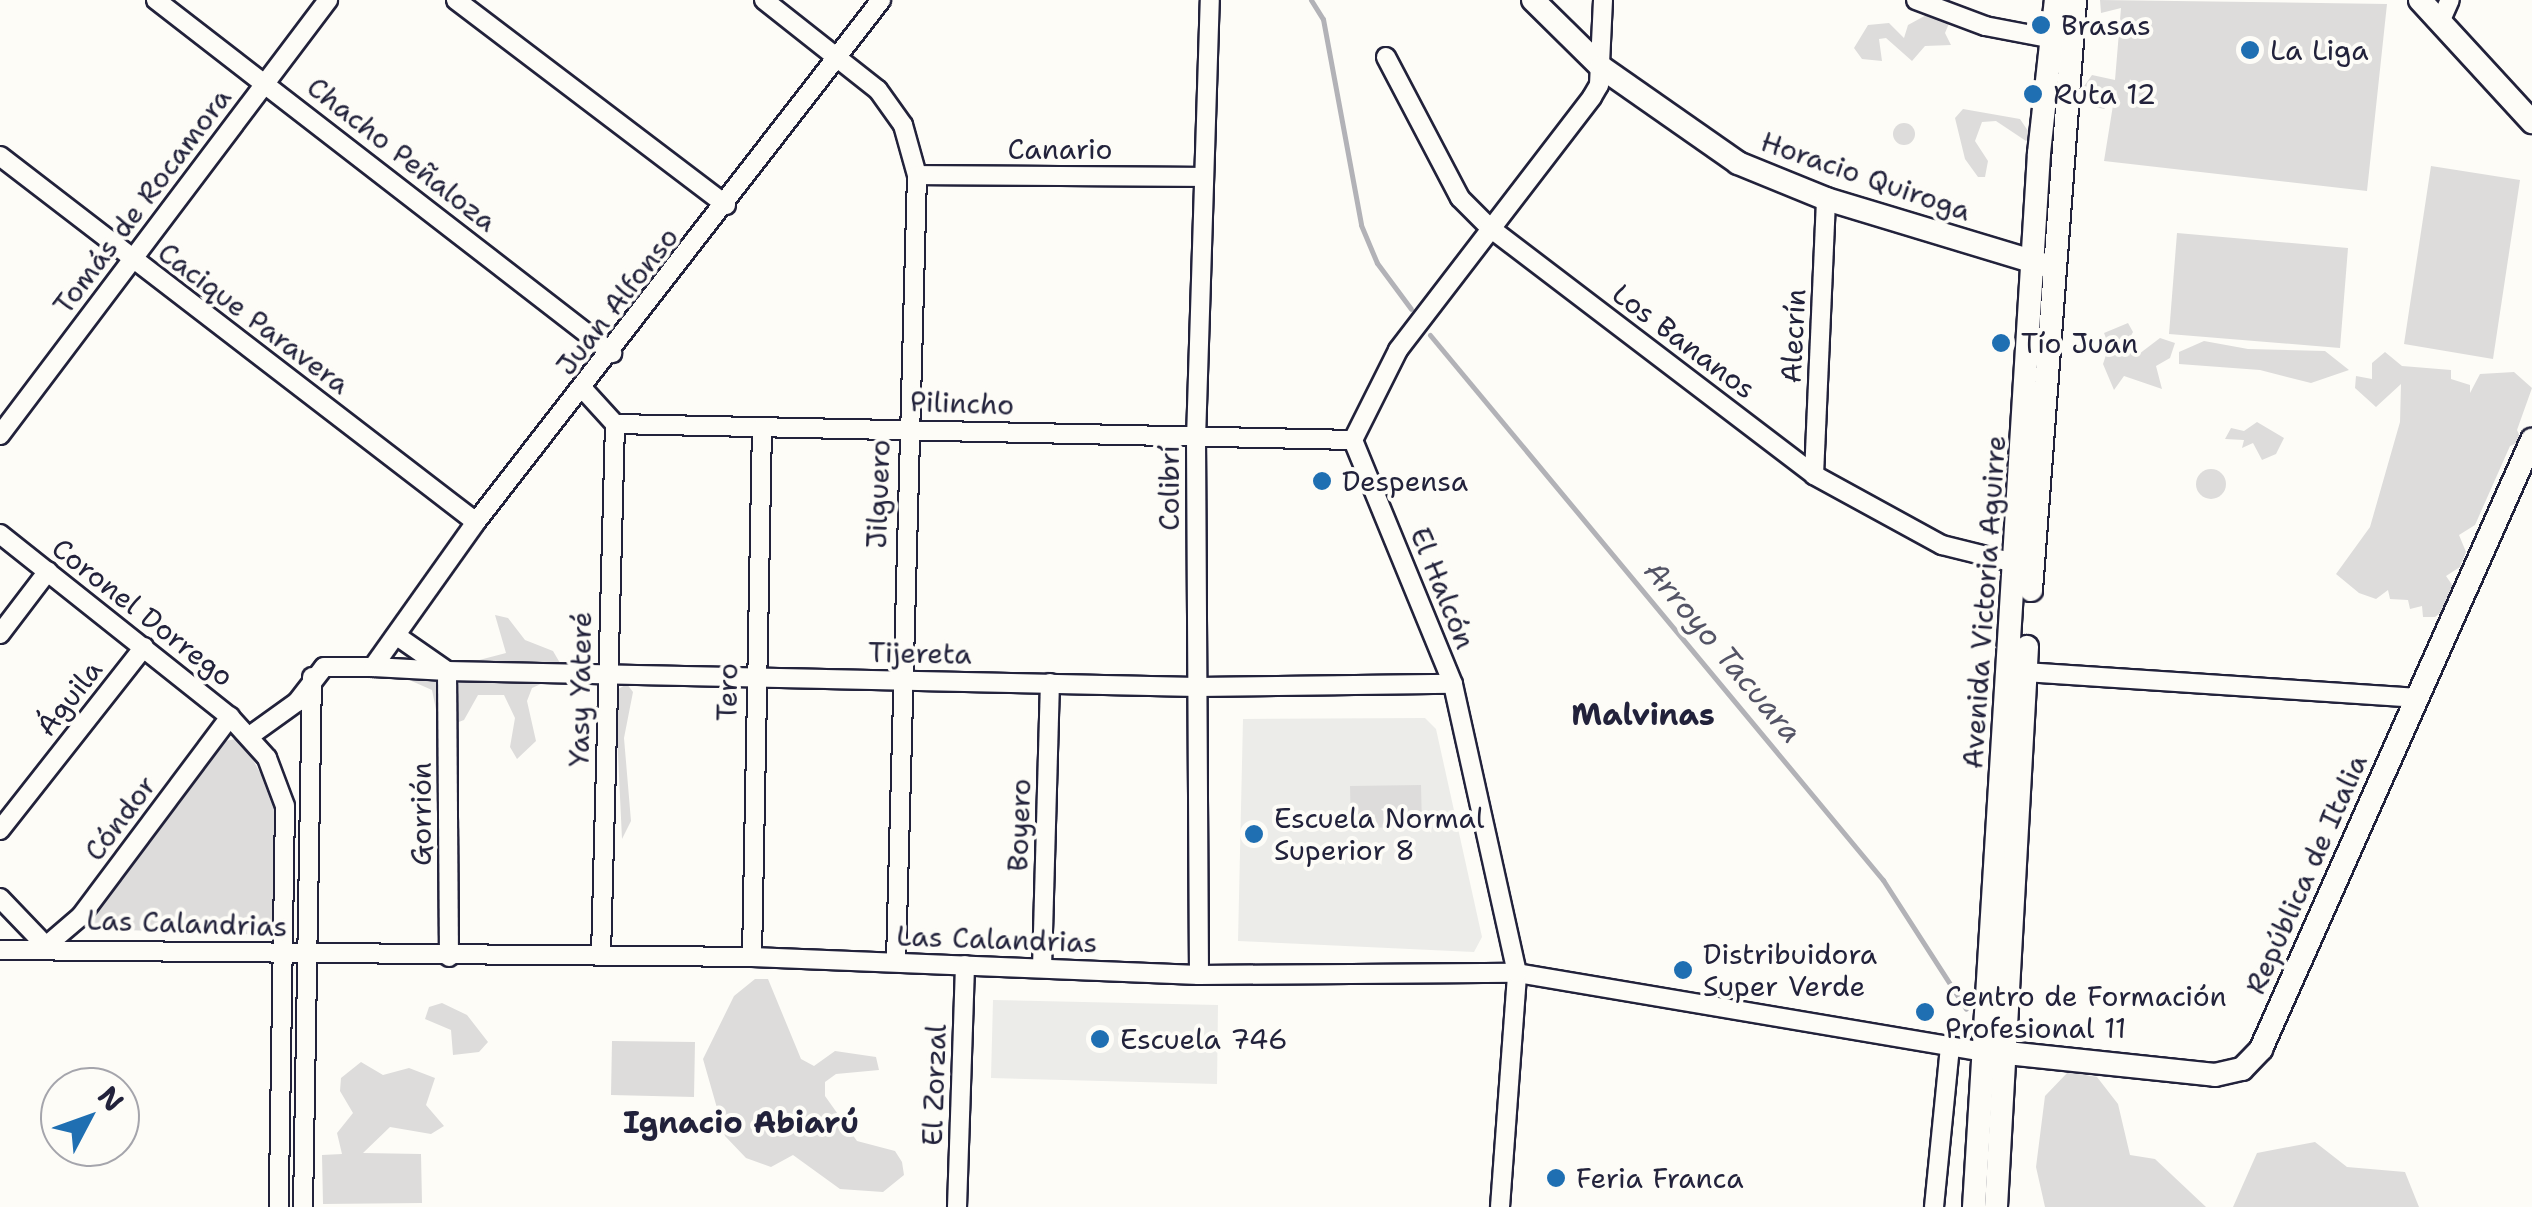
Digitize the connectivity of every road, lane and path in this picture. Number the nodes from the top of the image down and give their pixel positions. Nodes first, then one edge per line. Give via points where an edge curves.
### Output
1 (156, 0) edge
2 (328, 0) edge
3 (456, 0) edge
4 (764, 0) edge
5 (880, 0) edge
6 (1210, 0) edge
7 (1533, 0) edge
8 (1603, 0) edge
9 (1916, 0) edge
10 (2056, 0) edge
11 (2075, 0) edge
12 (2420, 0) edge
13 (2445, 11) edge
14 (2061, 41) junction
15 (838, 56) junction
16 (1386, 57) dead end
17 (1601, 66) junction
18 (265, 82) junction
19 (2532, 122) edge
20 (0, 156) edge
21 (917, 175) junction
22 (1203, 177) junction
23 (1826, 199) junction
24 (726, 206) junction
25 (1489, 227) junction
26 (133, 260) junction
27 (2044, 265) junction
28 (612, 352) junction
29 (584, 390) junction
30 (614, 424) junction
31 (762, 428) junction
32 (907, 428) junction
33 (0, 434) edge
34 (1196, 439) junction
35 (1353, 440) junction
36 (2532, 440) edge
37 (1814, 475) junction
38 (476, 522) junction
39 (0, 534) edge
40 (2025, 565) junction
41 (48, 571) junction
42 (0, 634) edge
43 (397, 636) junction
44 (144, 647) junction
45 (373, 667) junction
46 (447, 671) junction
47 (2026, 672) junction
48 (608, 675) junction
49 (312, 677) junction
50 (754, 678) junction
51 (900, 680) junction
52 (1050, 683) junction
53 (1453, 684) junction
54 (1197, 687) junction
55 (2417, 698) junction
56 (230, 716) junction
57 (251, 735) junction
58 (0, 830) edge
59 (0, 898) edge
60 (46, 946) junction
61 (0, 950) edge
62 (284, 954) junction
63 (601, 955) junction
64 (308, 956) junction
65 (752, 956) junction
66 (450, 957) junction
67 (896, 962) junction
68 (965, 965) junction
69 (1042, 968) junction
70 (1518, 973) junction
71 (1200, 975) junction
72 (1950, 1048) junction
73 (1996, 1053) junction
74 (279, 1207) edge
75 (303, 1207) edge
76 (957, 1207) edge
77 (1500, 1207) edge
78 (1934, 1207) edge
79 (1974, 1207) edge
80 (1996, 1207) edge

1 - 18 street, Chacho Peñaloza
2 - 18 street, Tomás de Rocamora
3 - 24 street
4 - 15 street, Jilguero
5 - 15 street, Juan Alfonso
6 - 22 street, Colibrí
7 - 17 main road, Horacio Quiroga
8 - 17 street
9 - 14 street via 1986,26
10 - 14 main road, Avenida Victoria Aguirre
11 - 14 main road, Avenida Victoria Aguirre
12 - 13 main road
13 - 19 main road
14 - 27 main road, Avenida Victoria Aguirre
15 - 21 street, Jilguero via 878,90 903,124
15 - 24 street, Juan Alfonso
16 - 25 street, Los Bananos via 1460,198
17 - 23 main road, Horacio Quiroga via 1738,163
17 - 25 street via 1592,97
18 - 26 street, Tomás de Rocamora
18 - 28 street, Chacho Peñaloza
20 - 26 street, Cacique Paravera
21 - 22 street, Canario
21 - 32 street, Jilguero
22 - 34 street, Colibrí
23 - 27 main road, Horacio Quiroga
23 - 37 street, Alecrín
24 - 28 street, Juan Alfonso
25 - 35 street via 1398,350
25 - 37 street, Los Bananos
26 - 33 street, Tomás de Rocamora
26 - 38 street, Cacique Paravera
27 - 40 main road, Avenida Victoria Aguirre
28 - 29 street, Juan Alfonso
29 - 30 street
29 - 38 street, Juan Alfonso
30 - 31 street, Pilincho
30 - 48 street, Yasy Yateré
31 - 32 street, Pilincho
31 - 50 street, Tero
32 - 34 street, Pilincho
32 - 51 street, Jilguero
34 - 35 street, Pilincho
34 - 54 street, Colibrí
35 - 53 street, El Halcón
36 - 55 main road, República de Italia
37 - 40 street, Los Bananos via 1926,538
38 - 43 street, Juan Alfonso
39 - 41 street, Coronel Dorrego
40 - 47 main road, Avenida Victoria Aguirre
40 - 73 main road, Avenida Victoria Aguirre
41 - 42 street
41 - 44 street, Coronel Dorrego
43 - 45 street, Juan Alfonso
43 - 46 street
44 - 56 street, Coronel Dorrego
44 - 58 street, Águila
45 - 46 street, Tijereta
45 - 49 street, Tijereta via 324,667
46 - 48 street, Tijereta
46 - 66 street, Gorrión
47 - 55 street
47 - 73 main road, Avenida Victoria Aguirre
48 - 50 street, Tijereta
48 - 63 street, Yasy Yateré
49 - 57 street via 298,702
49 - 64 street
50 - 51 street, Tijereta
50 - 65 street, Tero
51 - 52 street, Tijereta
51 - 67 street, Jilguero
52 - 54 street, Tijereta
52 - 69 street, Boyero
53 - 54 street, Tijereta
53 - 70 street, El Halcón
54 - 71 street, Colibrí
55 - 73 main road, República de Italia via 2261,1049 2242,1070 2215,1074
56 - 57 street, Coronel Dorrego
56 - 60 street, Cóndor via 81,916
57 - 62 street via 285,806
59 - 60 street
60 - 61 street, Las Calandrias
60 - 62 street, Las Calandrias
62 - 64 street, Las Calandrias
62 - 74 street
63 - 65 street, Las Calandrias
63 - 66 street, Las Calandrias
64 - 66 street, Las Calandrias
64 - 75 street
65 - 67 street, Las Calandrias
67 - 68 street, Las Calandrias
68 - 69 street, Las Calandrias
68 - 76 street, El Zorzal
69 - 71 street, Las Calandrias
70 - 71 street, Las Calandrias
70 - 72 street, Las Calandrias
70 - 77 street, El Halcón
72 - 73 street, Las Calandrias
72 - 78 street
73 - 79 main road, Avenida Victoria Aguirre
73 - 80 main road, Avenida Victoria Aguirre

